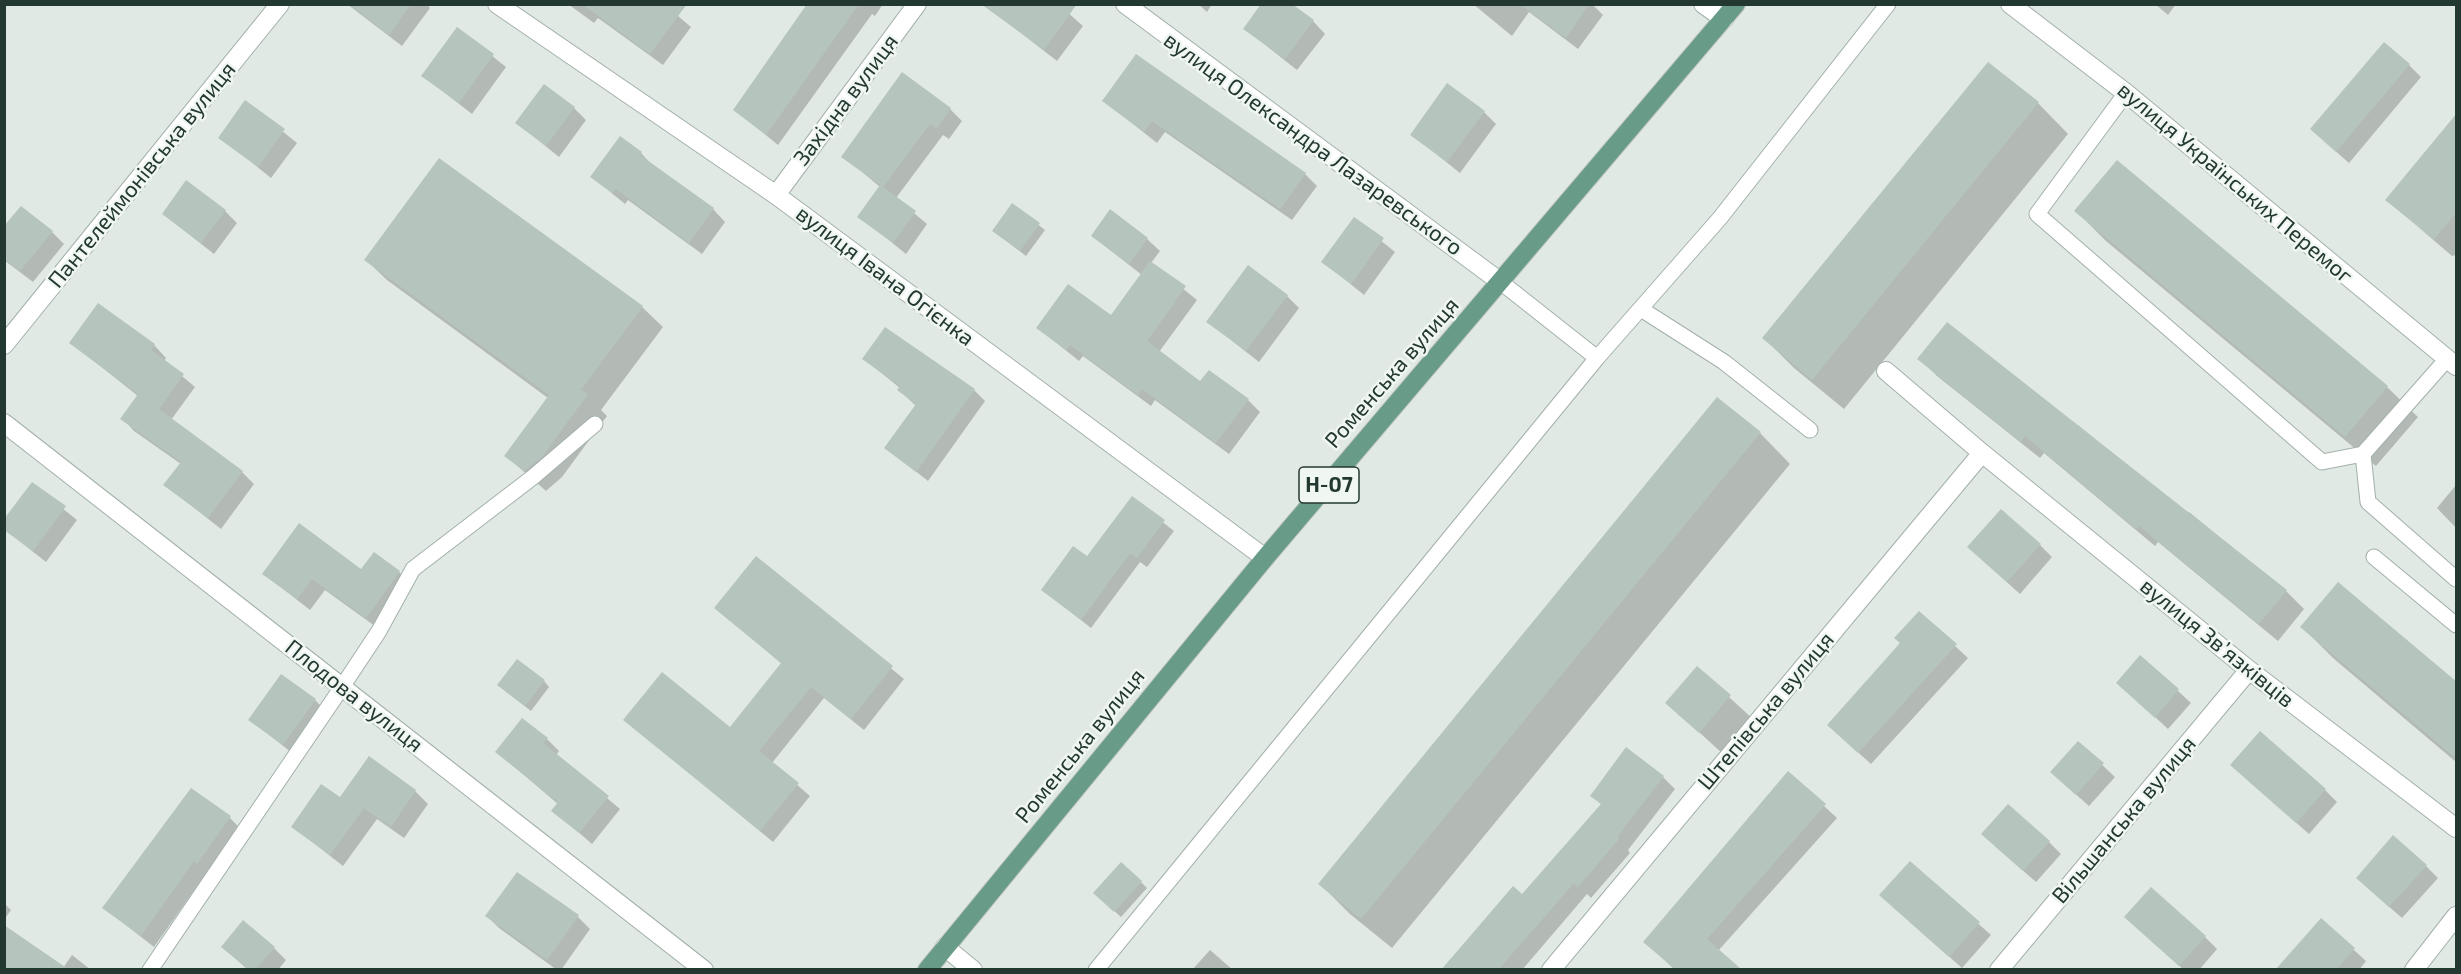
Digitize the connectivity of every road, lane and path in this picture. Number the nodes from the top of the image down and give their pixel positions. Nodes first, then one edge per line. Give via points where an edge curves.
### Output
1 (280, 4) edge
2 (497, 4) edge
3 (917, 4) edge
4 (1125, 4) edge
5 (1703, 4) edge
6 (1736, 4) edge
7 (1888, 4) edge
8 (2010, 4) edge
9 (1724, 19) junction
10 (2126, 93) junction
11 (776, 195) junction
12 (1502, 283) junction
13 (1641, 309) junction
14 (4, 345) edge
15 (1597, 358) junction
16 (2452, 362) edge
17 (1886, 371) dead end
18 (4, 423) edge
19 (595, 424) dead end
20 (1810, 430) dead end
21 (1982, 453) junction
22 (2363, 454) junction
23 (2374, 557) dead end
24 (1265, 558) junction
25 (2457, 579) edge
26 (2457, 625) edge
27 (2249, 670) junction
28 (342, 687) junction
29 (2457, 828) edge
30 (2457, 916) edge
31 (945, 947) junction
32 (150, 969) edge
33 (704, 969) edge
34 (927, 969) edge
35 (973, 969) edge
36 (1096, 969) edge
37 (1551, 969) edge
38 (1999, 969) edge
39 (2414, 969) edge

1 - 14 street, Пантелеймонівська вулиця
2 - 11 street, вулиця Івана Огієнка
3 - 11 street, Західна вулиця
4 - 12 street, вулиця Олександра Лазаревського
5 - 9 street
6 - 9 main road, Роменська вулиця / Н-07
7 - 13 lane via 1720,218
8 - 10 street, вулиця Українських Перемог
9 - 12 main road, Роменська вулиця / Н-07
10 - 16 street, вулиця Українських Перемог
10 - 22 lane via 2037,214 2322,462
11 - 24 street, вулиця Івана Огієнка
12 - 15 lane
12 - 24 main road, Роменська вулиця / Н-07
13 - 15 lane
13 - 20 lane via 1724,362
15 - 36 lane
16 - 22 lane
17 - 21 street, вулиця Звʼязківців
18 - 28 street, Плодова вулиця
19 - 28 lane via 413,569
21 - 27 street, вулиця Звʼязківців
21 - 37 street, Штепівська вулиця
22 - 25 lane via 2368,502
23 - 26 lane
24 - 31 main road, Роменська вулиця / Н-07
27 - 29 street, вулиця Звʼязківців
27 - 38 street, Вільшанська вулиця
28 - 32 lane
28 - 33 street, Плодова вулиця
30 - 39 street
31 - 34 main road, Роменська вулиця / Н-07
31 - 35 street

